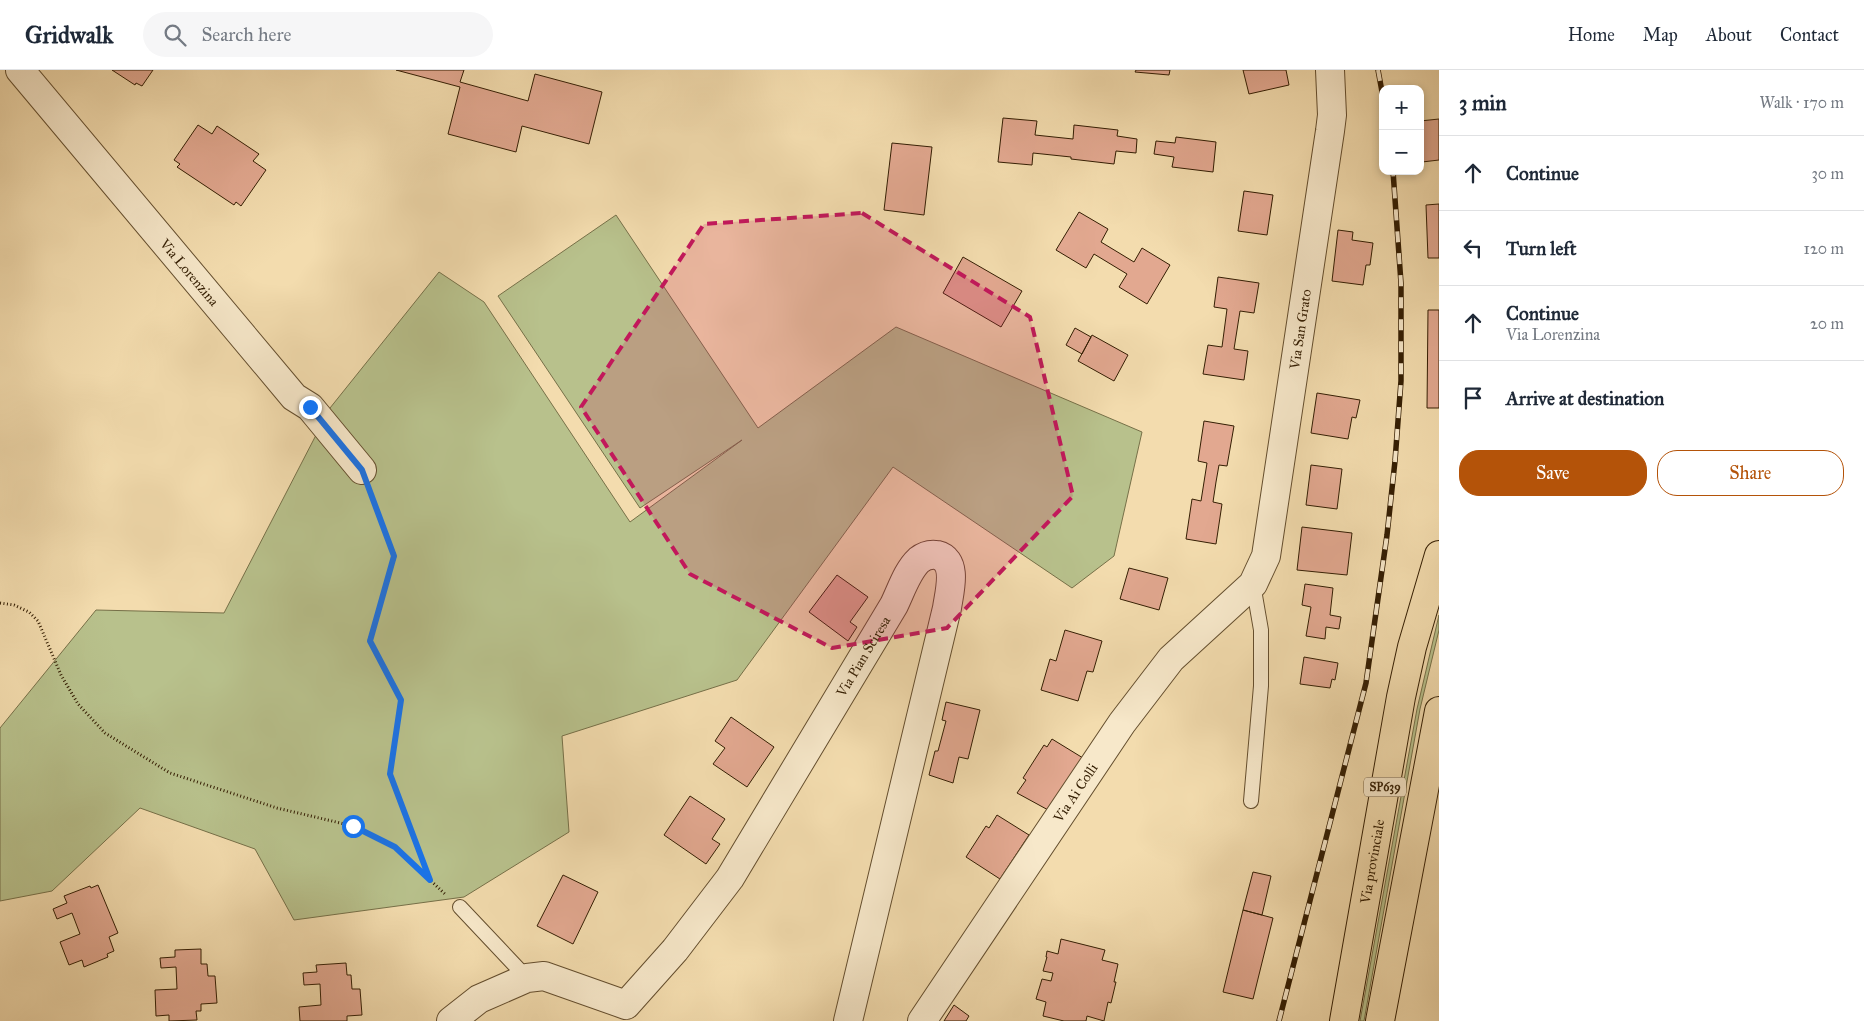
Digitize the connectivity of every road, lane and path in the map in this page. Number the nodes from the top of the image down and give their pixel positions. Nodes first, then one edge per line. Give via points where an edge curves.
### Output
1 (20, 70) edge
2 (1330, 70) edge
3 (362, 470) joint
4 (1439, 556) edge
5 (1253, 584) junction
6 (0, 603) edge
7 (1439, 711) edge
8 (1251, 801) dead end
9 (430, 880) junction
10 (460, 907) joint
11 (527, 978) junction
12 (620, 1013) edge
13 (451, 1021) edge
14 (848, 1021) edge
15 (922, 1021) edge
16 (1344, 1021) edge
17 (1380, 1021) edge

1 - 3 street, Via Lorenzina via 294,397 310,407
2 - 5 street, Via San Grato via 1330,131 1268,547
3 - 9 path via 394,556 370,641 401,700 390,774
4 - 16 main road, Via provinciale / SP639 via 1401,697
5 - 8 lane via 1261,630 1262,686
5 - 15 street, Via Ai Colli via 1171,659 1122,723
6 - 9 path via 29,612 38,621 61,675 78,704 104,733 170,773 277,808 353,826 395,847
7 - 17 main road, SP639
9 - 10 path
10 - 11 lane
11 - 12 street, Via Pian Sciresa via 544,976
11 - 13 street, Via Pian Sciresa via 479,999
12 - 14 street, Via Pian Sciresa via 675,950 730,878 894,605 912,569 929,554 940,556 949,564 951,580 947,608

